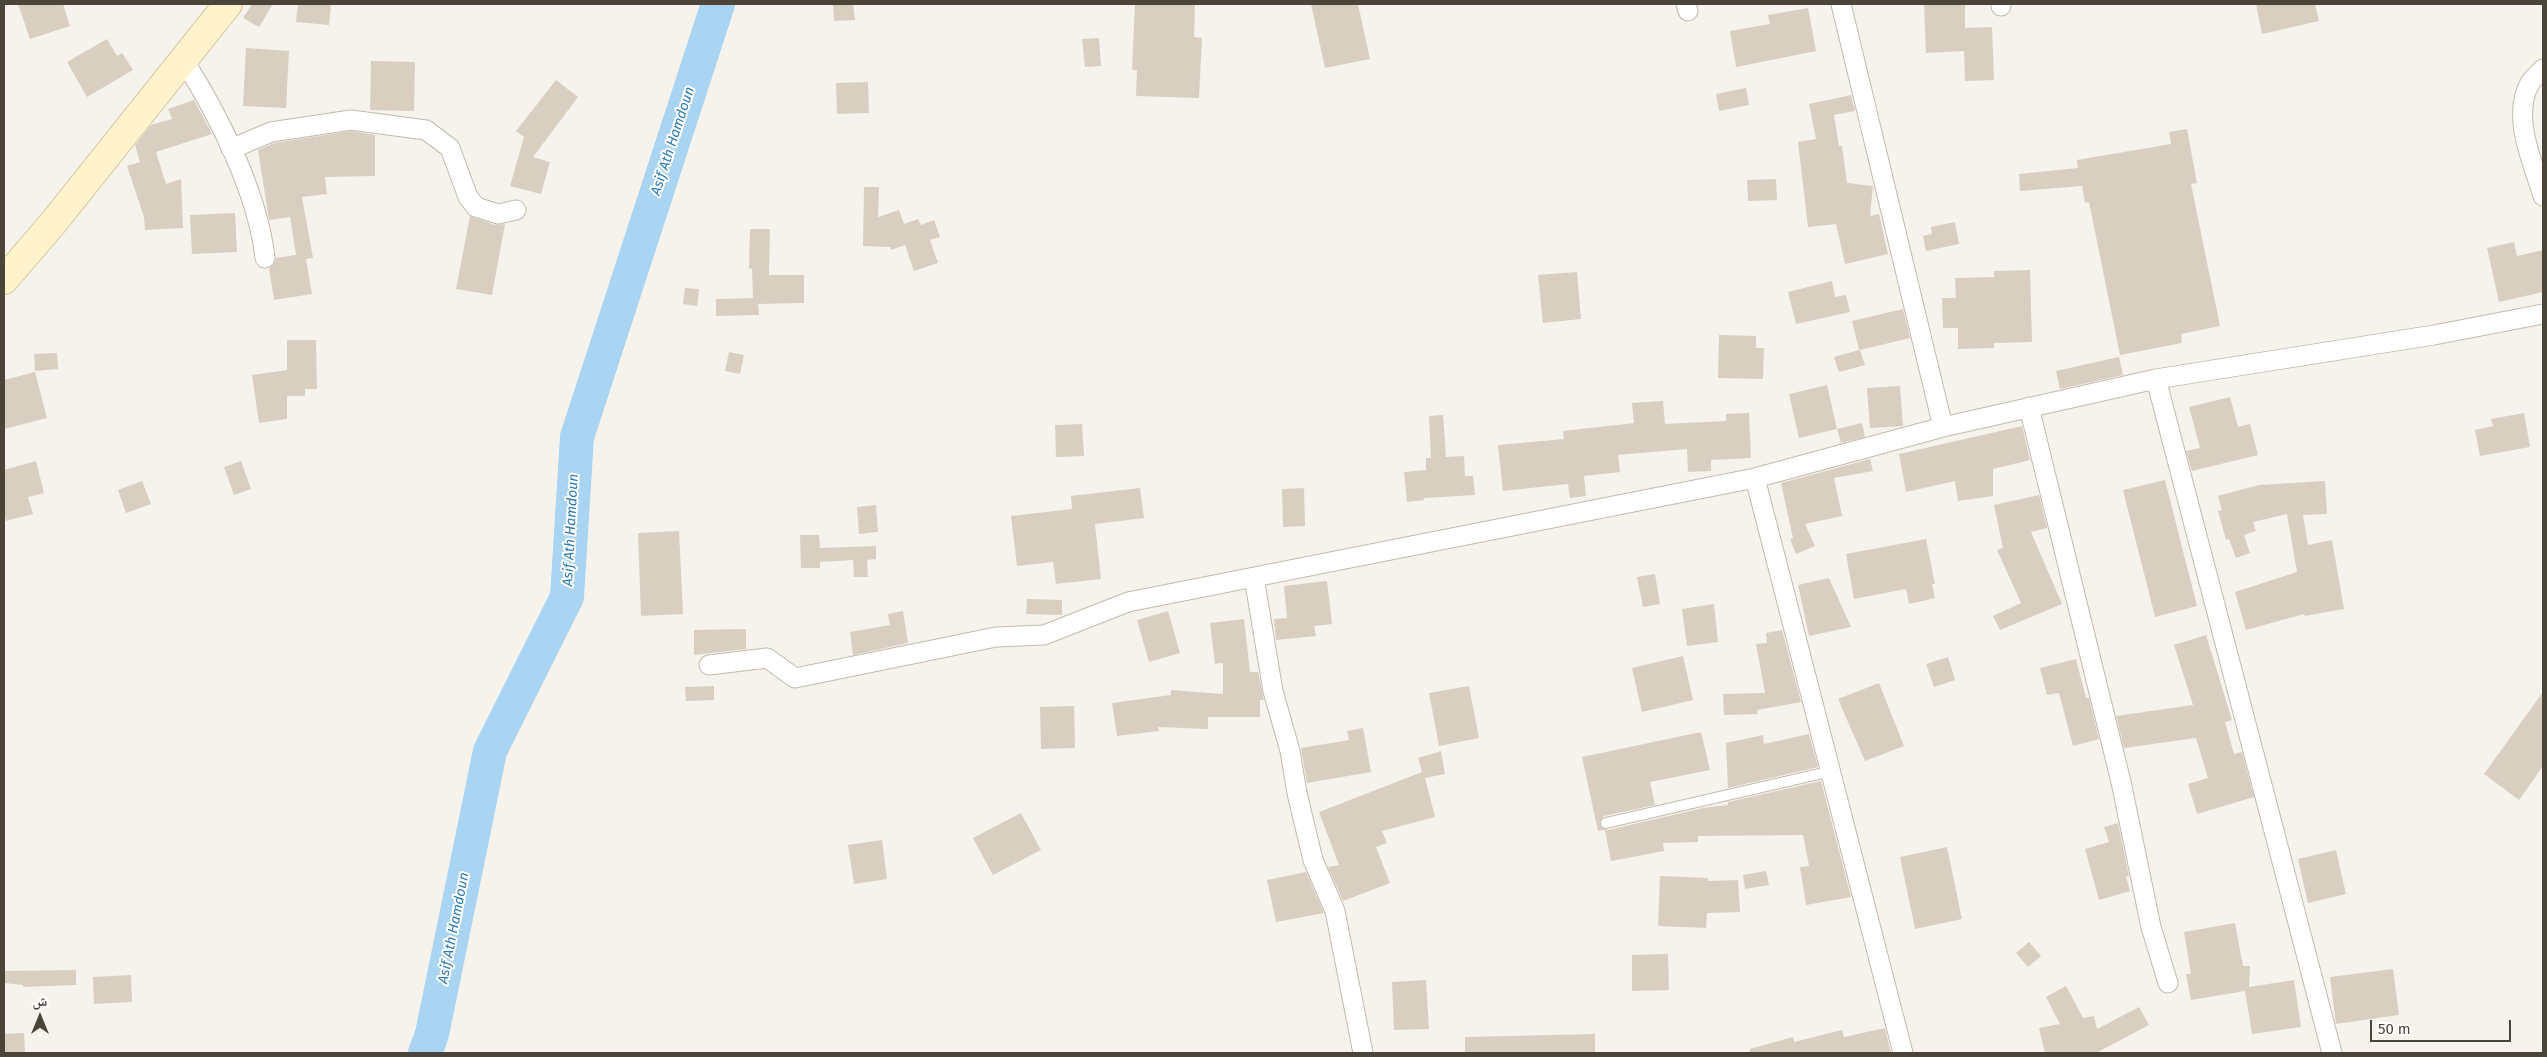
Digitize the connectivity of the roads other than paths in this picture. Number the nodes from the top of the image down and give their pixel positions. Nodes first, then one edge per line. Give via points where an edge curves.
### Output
1 (228, 4) edge
2 (1842, 4) edge
3 (183, 59) junction
4 (2543, 68) edge
5 (231, 149) junction
6 (2543, 196) edge
7 (516, 210) dead end
8 (265, 258) dead end
9 (4, 280) edge
10 (2543, 314) edge
11 (2156, 379) junction
12 (2029, 407) junction
13 (1943, 427) junction
14 (1755, 478) junction
15 (1254, 577) junction
16 (709, 665) dead end
17 (1832, 771) junction
18 (1606, 823) dead end
19 (2168, 983) dead end
20 (1364, 1053) edge
21 (1902, 1053) edge
22 (2332, 1053) edge

1 - 3 street
2 - 13 street
3 - 5 street via 206,94
3 - 9 street via 60,215
4 - 6 street via 2530,82 2523,120
5 - 7 street via 271,132 351,120 426,130 450,148 468,197 476,207 498,214
5 - 8 street via 263,239
10 - 11 street
11 - 12 street
11 - 22 street
12 - 13 street
12 - 19 street via 2121,782 2151,927
13 - 14 street
14 - 15 street
14 - 17 street
15 - 16 street via 1128,602 1044,635 996,637 795,678 767,658
15 - 20 street via 1273,691 1290,751 1313,860 1335,911
17 - 18 lane
17 - 21 street

